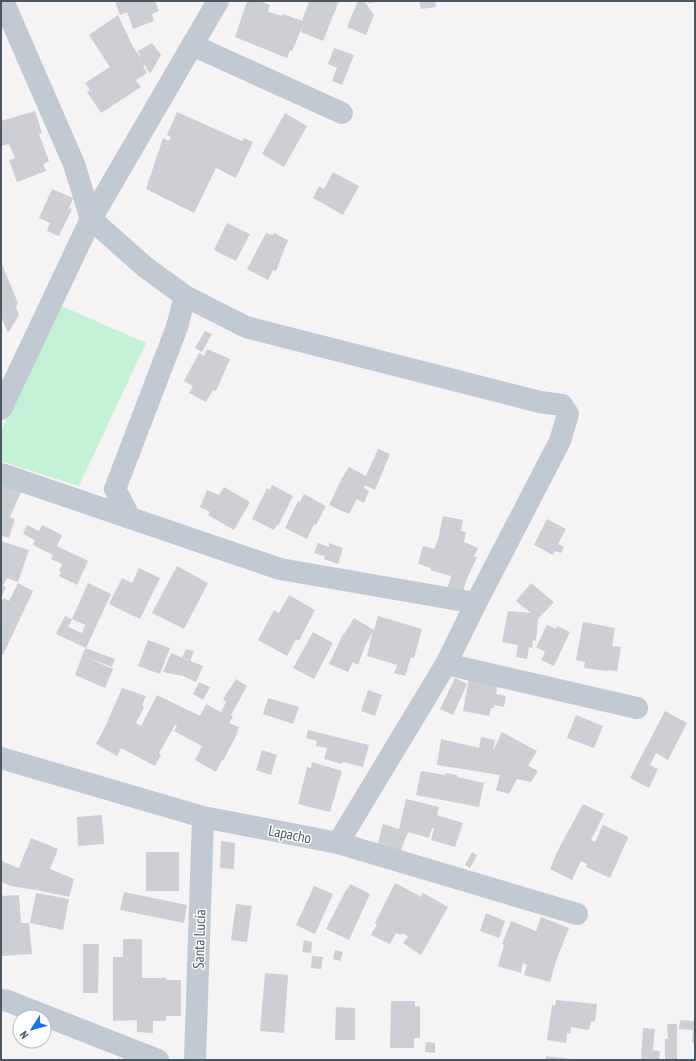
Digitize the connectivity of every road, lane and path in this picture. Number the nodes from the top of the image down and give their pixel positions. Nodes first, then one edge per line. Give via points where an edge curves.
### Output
1 (3, 1) edge
2 (218, 1) edge
3 (192, 45) junction
4 (342, 113) dead end
5 (91, 220) junction
6 (185, 296) junction
7 (1, 409) edge
8 (1, 474) edge
9 (130, 518) junction
10 (476, 602) junction
11 (446, 664) junction
12 (637, 708) dead end
13 (1, 758) edge
14 (203, 817) junction
15 (338, 843) junction
16 (577, 914) dead end
17 (6, 1000) dead end
18 (158, 1060) edge
19 (195, 1060) edge

1 - 5 street via 74,164
2 - 3 street
3 - 4 street
3 - 5 street
5 - 6 street via 145,267
5 - 7 street
6 - 9 street via 177,327 116,489
6 - 10 street via 246,327 540,402 562,405 568,414 560,441
8 - 9 street
9 - 10 street via 280,569
10 - 11 street
11 - 12 street
11 - 15 street
13 - 14 street, Lapacho
14 - 15 street, Lapacho
14 - 19 street, Santa Lucía
15 - 16 street, Lapacho
17 - 18 street

